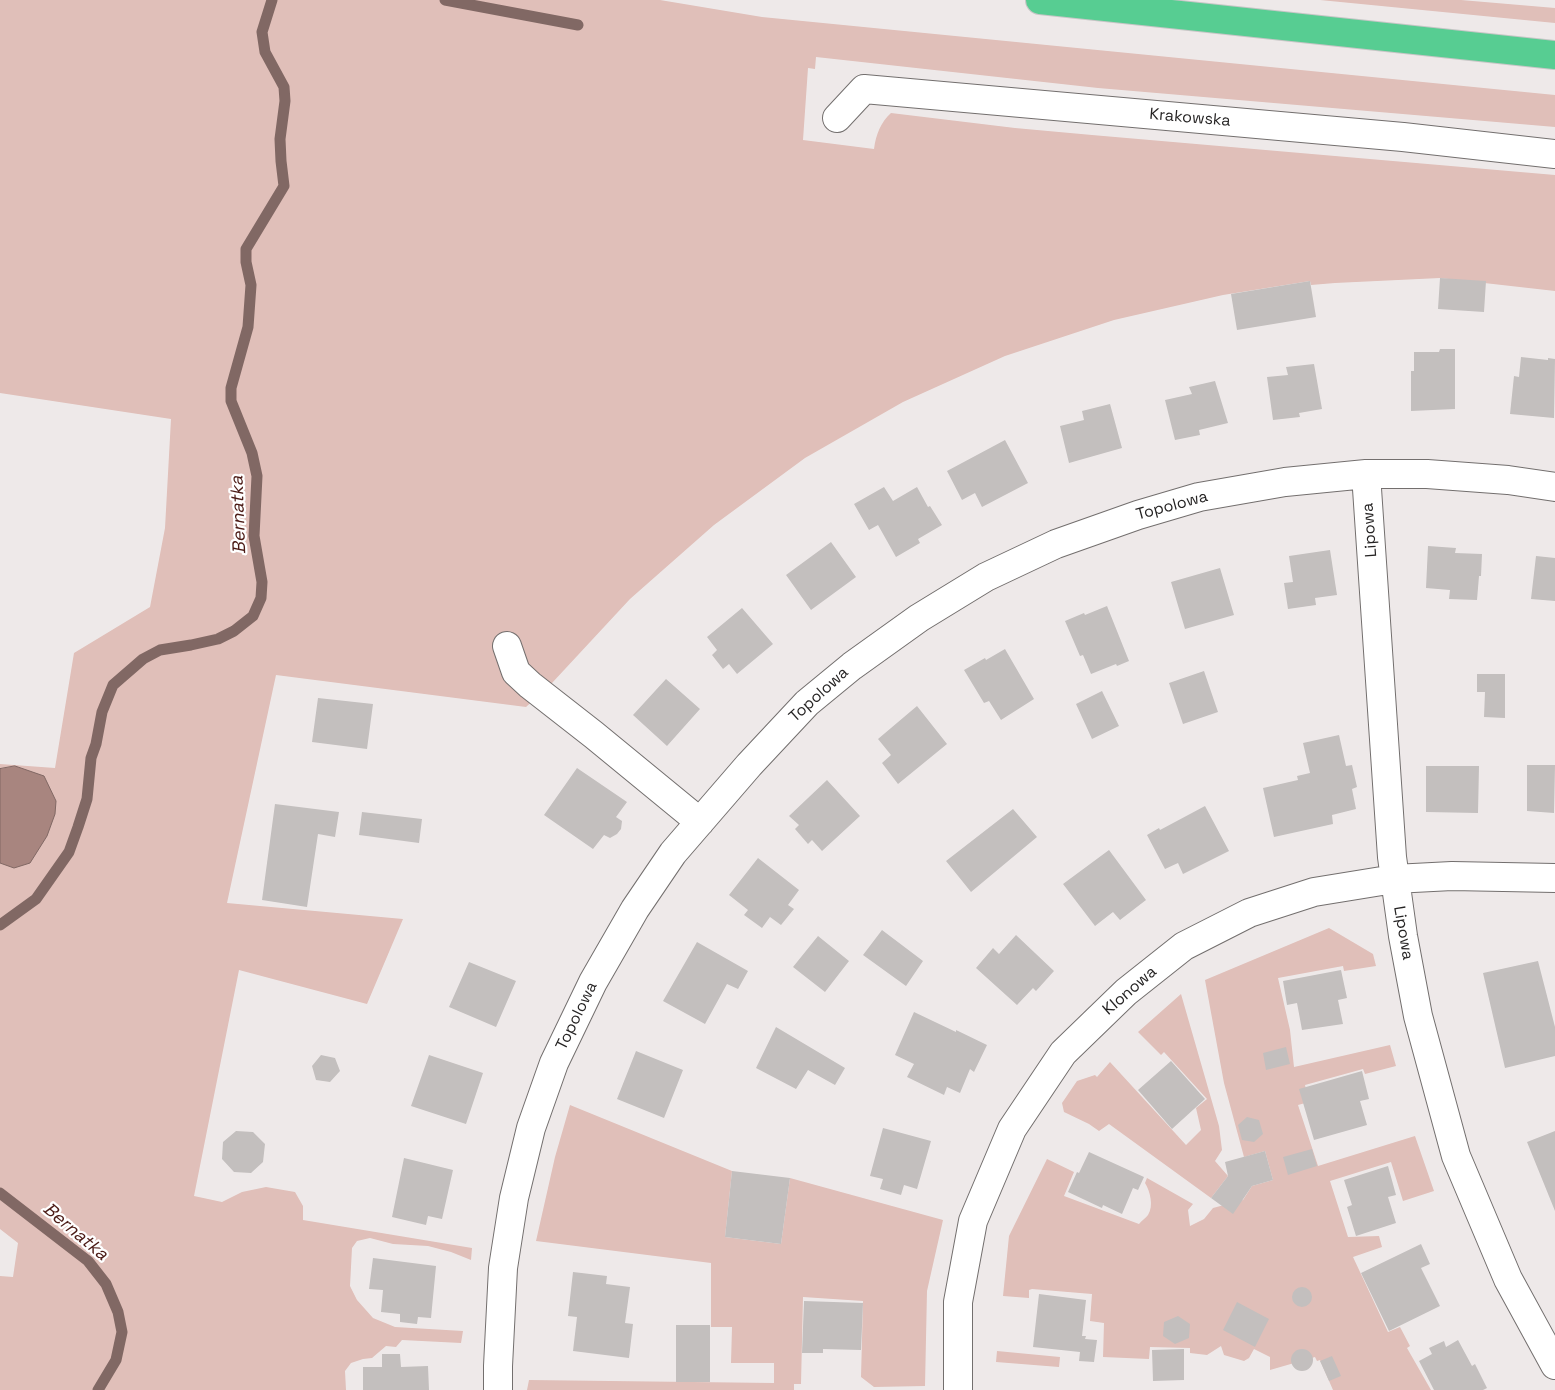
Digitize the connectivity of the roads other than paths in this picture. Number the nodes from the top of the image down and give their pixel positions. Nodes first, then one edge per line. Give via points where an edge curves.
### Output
1 (1040, 0) edge
2 (1555, 55) edge
3 (837, 118) dead end
4 (1555, 154) edge
5 (1366, 474) junction
6 (1555, 487) edge
7 (507, 646) dead end
8 (700, 822) junction
9 (1555, 878) edge
10 (1394, 879) junction
11 (1555, 1365) edge
12 (498, 1390) edge
13 (958, 1390) edge

1 - 2 highway
3 - 4 street, Krakowska via 864,89 1403,137
5 - 6 street, Topolowa via 1427,474
5 - 8 street, Topolowa via 1284,482 1199,497 1056,544 986,577 911,623 808,703
5 - 10 street, Lipowa
7 - 8 street via 516,672 530,685
8 - 12 street, Topolowa via 635,909 593,982 554,1063 532,1128 514,1198 503,1268
9 - 10 street, Klonowa via 1452,876
10 - 11 street, Lipowa via 1418,1016 1456,1156 1508,1279
10 - 13 street, Klonowa via 1314,892 1249,913 1184,946 1126,992 1063,1053 1012,1129 972,1221 958,1302

